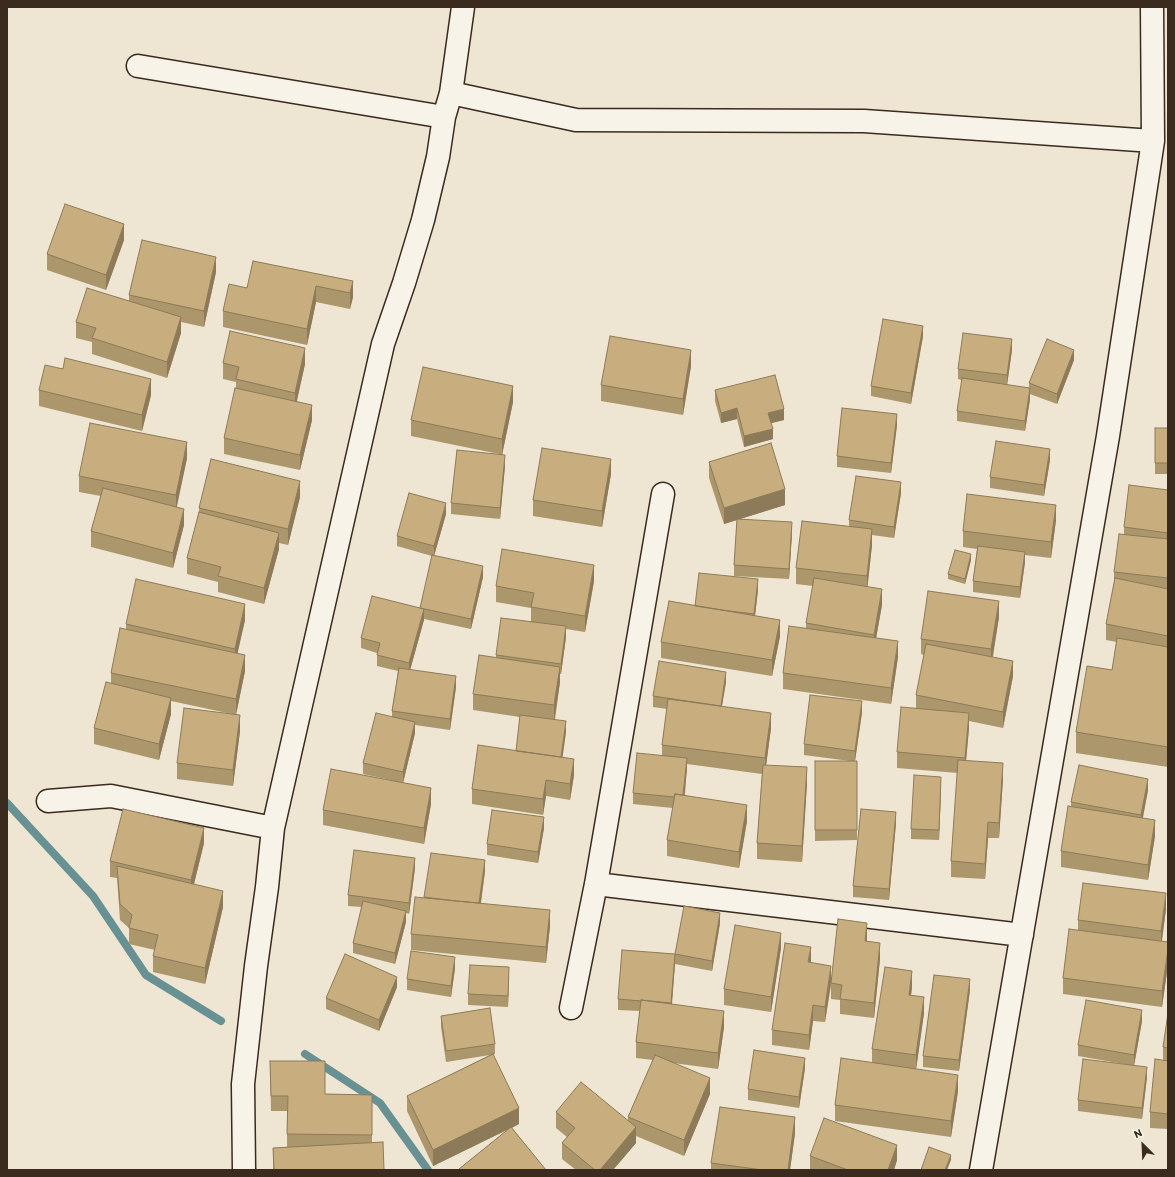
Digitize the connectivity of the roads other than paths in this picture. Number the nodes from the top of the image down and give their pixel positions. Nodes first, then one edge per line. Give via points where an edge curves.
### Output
1 (462, 7) edge
2 (1152, 7) edge
3 (138, 66) dead end
4 (451, 93) junction
5 (444, 117) junction
6 (1153, 141) junction
7 (663, 494) dead end
8 (48, 801) dead end
9 (273, 828) junction
10 (596, 884) junction
11 (1022, 935) junction
12 (571, 1008) dead end
13 (244, 1170) edge
14 (981, 1170) edge

1 - 4 street
2 - 6 street
3 - 5 street
4 - 5 street
4 - 6 street via 576,120 864,121
5 - 9 street via 438,157 423,220 383,344
6 - 11 street via 1108,436
7 - 10 street
8 - 9 street via 111,796
9 - 13 street via 243,1084
10 - 11 street
10 - 12 street
11 - 14 street

